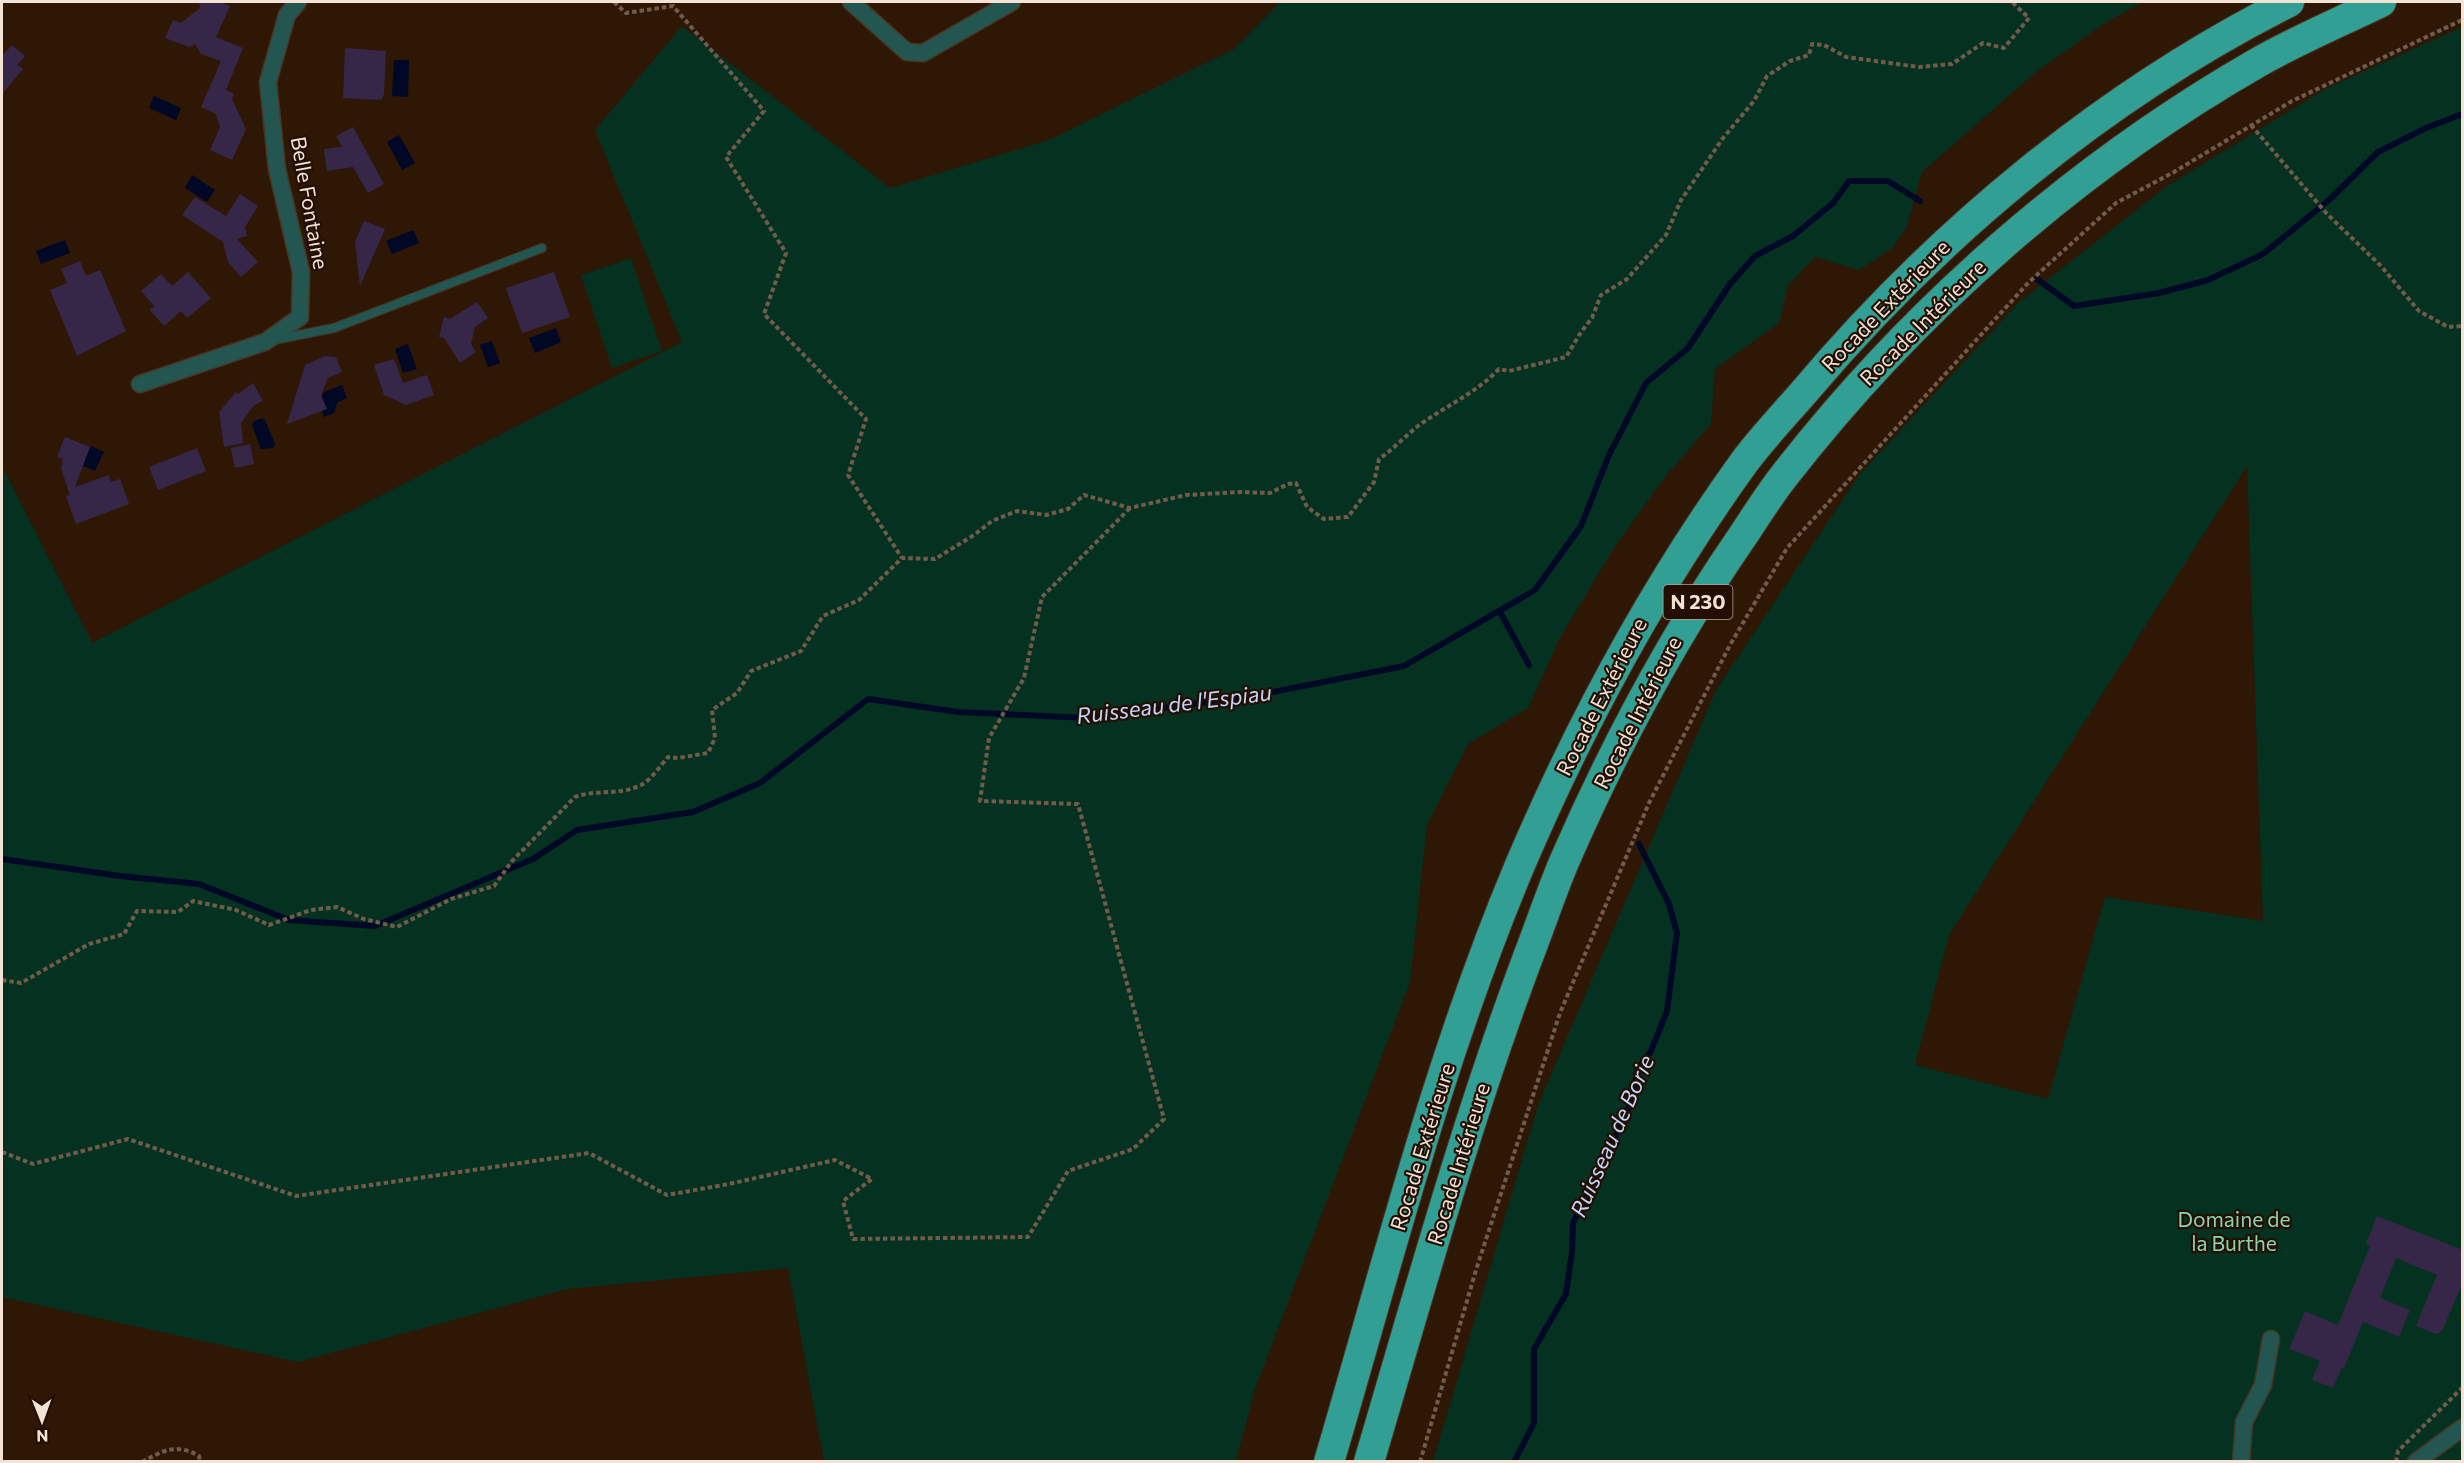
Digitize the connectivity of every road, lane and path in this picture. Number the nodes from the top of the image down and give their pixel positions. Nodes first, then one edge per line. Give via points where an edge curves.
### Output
1 (298, 2) edge
2 (614, 2) edge
3 (851, 2) edge
4 (1012, 2) edge
5 (2012, 2) edge
6 (2289, 2) edge
7 (2381, 2) edge
8 (2463, 20) edge
9 (2251, 125) junction
10 (542, 248) dead end
11 (2463, 326) edge
12 (265, 342) junction
13 (140, 384) dead end
14 (1130, 508) junction
15 (902, 558) junction
16 (2, 980) edge
17 (2, 1152) edge
18 (2271, 1339) dead end
19 (2463, 1388) edge
20 (2463, 1428) edge
21 (142, 1461) edge
22 (201, 1461) edge
23 (1329, 1461) edge
24 (1369, 1461) edge
25 (1420, 1461) edge
26 (2241, 1461) edge
27 (2396, 1461) edge
28 (2416, 1461) edge

1 - 12 street, Belle Fontaine via 287,15 268,82 277,169 301,272 300,317
2 - 15 path via 626,13 673,6 764,111 726,157 786,253 764,314 866,419 848,475
3 - 4 street via 907,52 923,53
5 - 14 path via 2029,18 2004,48 1983,43 1952,64 1919,67 1846,57 1824,45 1812,44 1809,55 1790,61 1767,76 1754,101 1681,200 1666,235 1627,279 1601,295 1592,318 1566,357 1509,371 1499,369 1486,383 1421,424 1379,459 1374,482 1347,517 1324,519 1307,507 1296,483 1270,493 1186,495
6 - 23 highway, Rocade Extérieure / N 230 via 2142,87 2045,157 1950,239 1851,336 1747,459 1647,608 1590,712 1524,856 1467,1005
7 - 24 highway, Rocade Intérieure / N 230 via 2250,68 2167,119 2067,192 1981,264 1873,370 1776,486 1666,654 1622,736 1563,865 1507,1013 1457,1164
8 - 9 path via 2292,101
9 - 11 path via 2327,214 2380,265 2419,311 2448,327
9 - 25 path via 2116,202 2029,282 1786,548 1730,645 1649,803 1560,1013 1476,1270
10 - 12 lane via 334,328
12 - 13 street, Belle Fontaine
14 - 15 path via 1084,495 1068,509 1046,515 1017,511 992,521 934,559
14 - 17 path via 1042,597 1024,678 988,738 980,801 1078,804 1164,1119 1133,1149 1068,1171 1028,1237 853,1239 843,1201 872,1179 835,1160 667,1195 589,1153 296,1196 129,1139 33,1164
15 - 16 path via 859,600 823,616 801,651 751,671 737,693 712,710 715,738 708,753 668,757 642,785 575,797 512,861 494,886 451,899 398,927 364,920 337,907 311,910 269,925 236,910 193,901 178,912 137,911 124,934 89,944 21,983
18 - 26 street via 2263,1384 2244,1422
19 - 27 path via 2398,1451
20 - 28 street
21 - 22 path via 166,1449 187,1449

